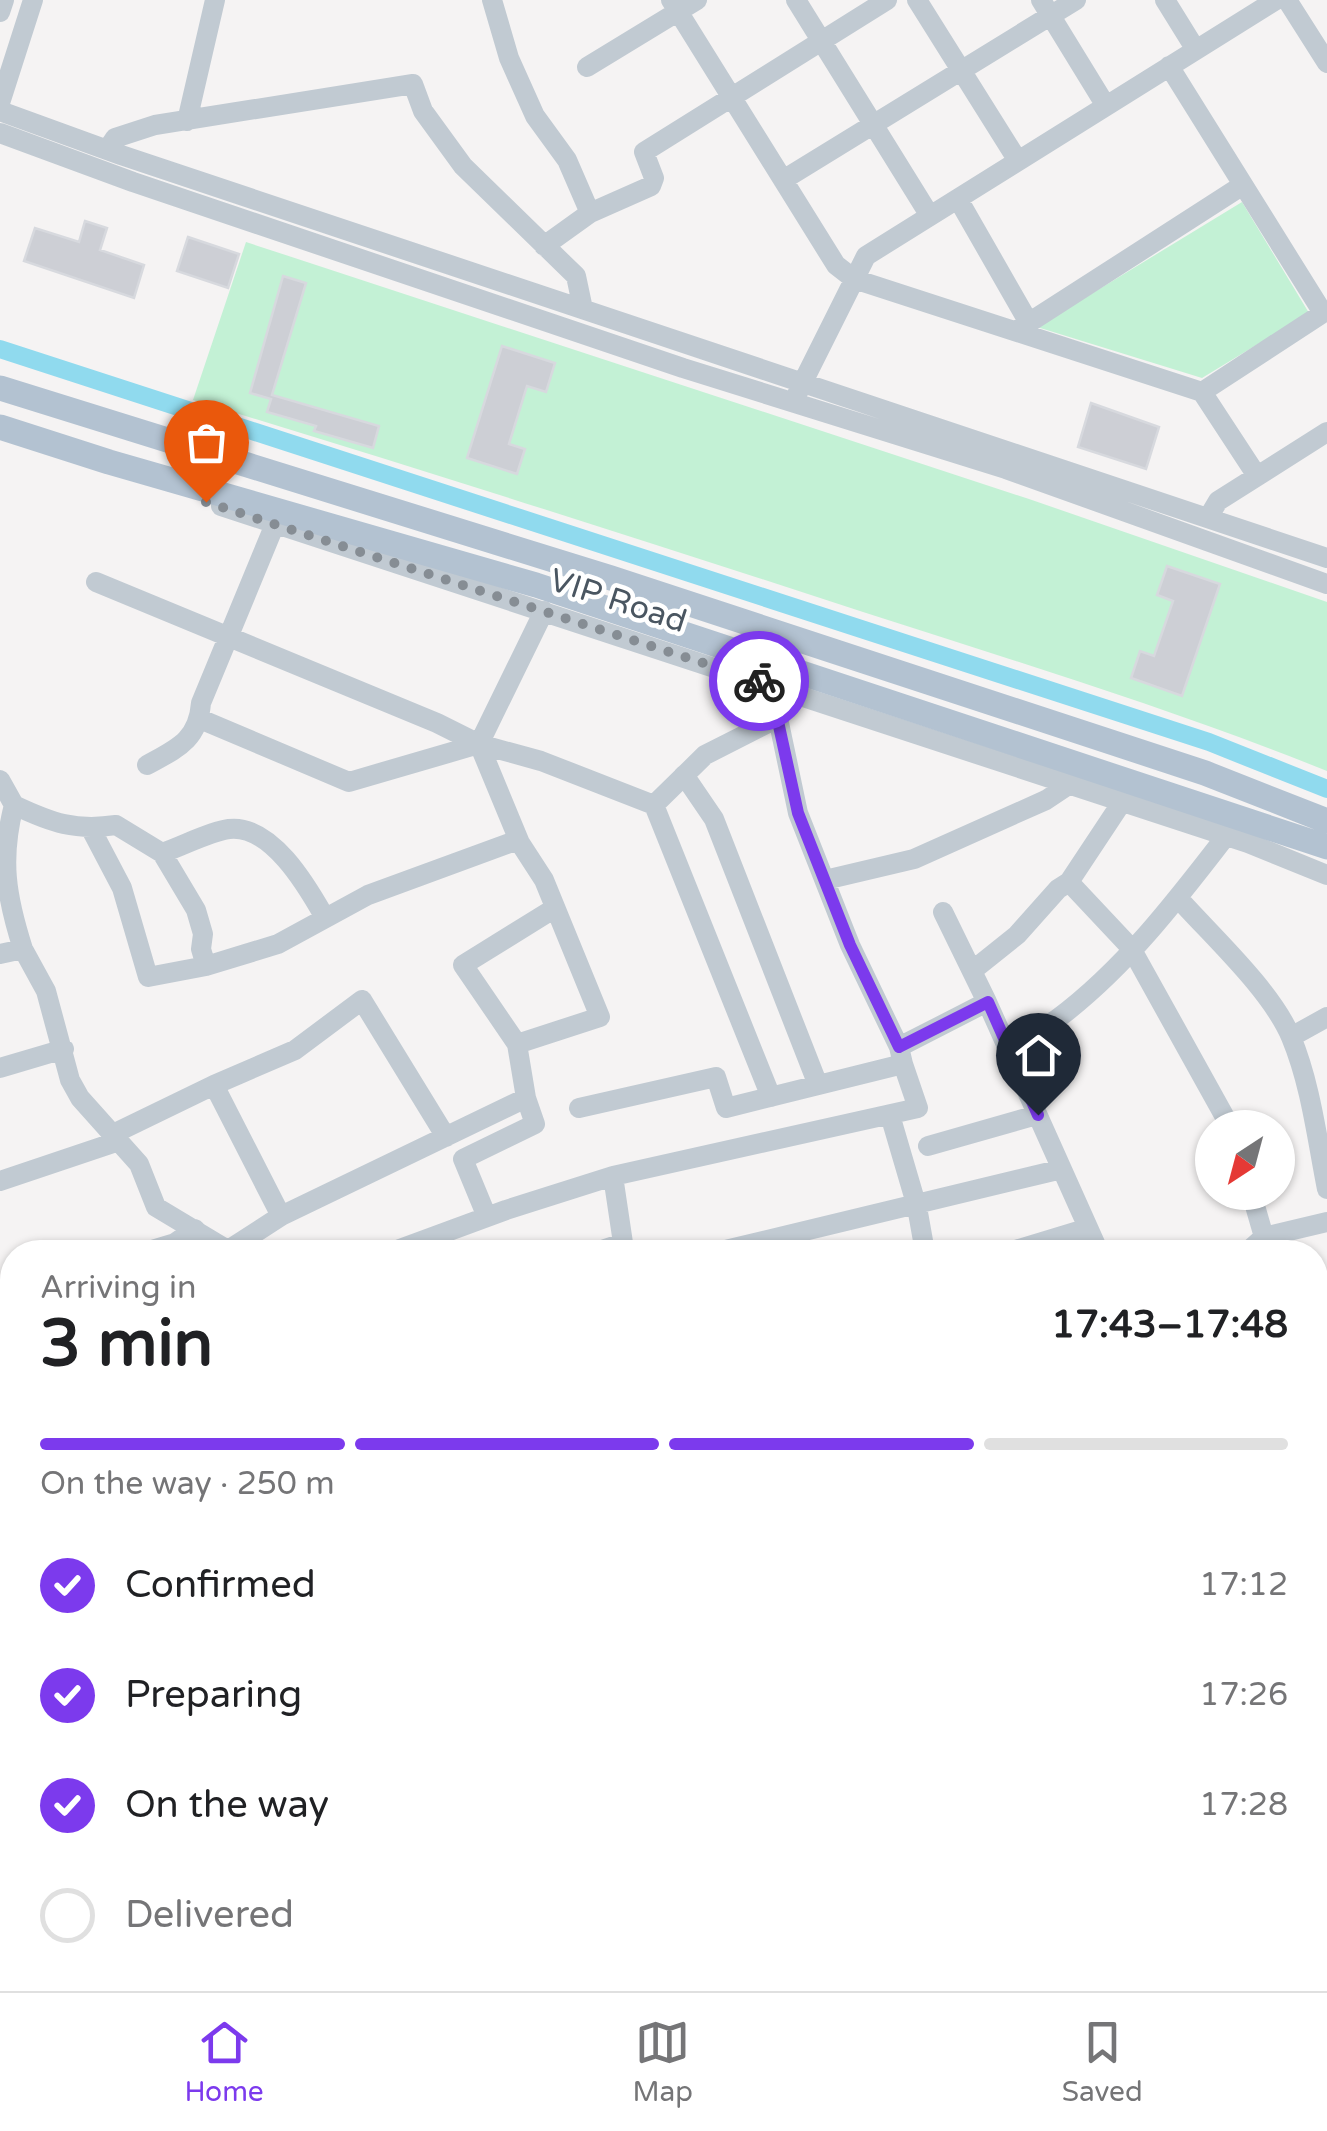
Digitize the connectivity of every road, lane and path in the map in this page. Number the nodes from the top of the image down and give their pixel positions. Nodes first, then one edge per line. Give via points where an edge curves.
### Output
1 (4, 0) edge
2 (33, 0) edge
3 (215, 0) edge
4 (492, 0) edge
5 (796, 0) edge
6 (886, 0) edge
7 (917, 0) edge
8 (1076, 0) edge
9 (1165, 0) edge
10 (1276, 0) edge
11 (1287, 0) edge
12 (682, 4) edge
13 (1046, 8) edge
14 (0, 12) edge
15 (821, 41) junction
16 (1196, 50) junction
17 (1327, 63) edge
18 (1169, 66) junction
19 (587, 67) dead end
20 (962, 70) junction
21 (732, 97) junction
22 (0, 102) edge
23 (1106, 106) junction
24 (0, 111) edge
25 (187, 120) junction
26 (874, 124) junction
27 (0, 133) edge
28 (108, 150) junction
29 (1018, 161) junction
30 (783, 180) junction
31 (1244, 185) junction
32 (958, 199) junction
33 (590, 213) junction
34 (930, 216) junction
35 (544, 246) junction
36 (854, 279) junction
37 (583, 310) junction
38 (1023, 327) junction
39 (0, 388) edge
40 (1202, 392) junction
41 (798, 393) junction
42 (0, 427) edge
43 (1327, 432) edge
44 (0, 436) edge
45 (1257, 476) junction
46 (1208, 518) junction
47 (275, 524) junction
48 (1327, 558) edge
49 (96, 582) dead end
50 (1327, 584) edge
51 (544, 611) junction
52 (230, 640) junction
53 (770, 685) junction
54 (200, 718) junction
55 (778, 718) junction
56 (479, 744) junction
57 (147, 765) dead end
58 (684, 774) junction
59 (0, 780) edge
60 (1070, 784) junction
61 (1122, 802) junction
62 (14, 805) junction
63 (654, 805) junction
64 (1327, 821) edge
65 (91, 828) junction
66 (1226, 836) junction
67 (518, 840) junction
68 (1327, 847) edge
69 (162, 853) junction
70 (1327, 875) edge
71 (824, 880) junction
72 (1069, 882) junction
73 (1178, 898) junction
74 (555, 908) junction
75 (943, 912) dead end
76 (324, 916) junction
77 (1131, 948) junction
78 (22, 949) junction
79 (0, 954) edge
80 (206, 966) junction
81 (972, 971) junction
82 (988, 1002) junction
83 (1327, 1017) edge
84 (1291, 1037) junction
85 (517, 1044) junction
86 (1009, 1046) junction
87 (64, 1050) junction
88 (901, 1056) junction
89 (0, 1068) edge
90 (214, 1085) junction
91 (818, 1085) junction
92 (771, 1097) junction
93 (526, 1098) junction
94 (579, 1108) dead end
95 (1222, 1110) edge
96 (890, 1115) junction
97 (1038, 1115) junction
98 (116, 1137) junction
99 (446, 1137) junction
100 (928, 1146) dead end
101 (1062, 1169) junction
102 (613, 1176) junction
103 (0, 1182) edge
104 (1327, 1190) edge
105 (917, 1207) junction
106 (1256, 1210) edge
107 (281, 1216) junction
108 (487, 1217) junction
109 (1327, 1222) edge
110 (1088, 1228) junction
111 (194, 1229) junction
112 (1264, 1237) junction
113 (179, 1240) edge
114 (212, 1240) edge
115 (247, 1240) edge
116 (425, 1240) edge
117 (624, 1240) edge
118 (770, 1240) edge
119 (923, 1240) edge
120 (1048, 1240) edge
121 (1094, 1240) edge
122 (1261, 1240) edge

1 - 14 street
2 - 22 street
3 - 25 street
4 - 33 street via 535,116 567,160
5 - 15 street
6 - 15 street
7 - 20 street
8 - 13 street
9 - 16 street
10 - 16 street
11 - 17 street
12 - 19 street
12 - 21 street
13 - 20 street
13 - 23 street
15 - 21 street
15 - 26 street
16 - 18 street
18 - 23 street
18 - 31 street
20 - 26 street
20 - 29 street
21 - 30 street
21 - 33 street via 644,152 651,186
23 - 29 street
24 - 28 street
25 - 28 street via 115,138
25 - 35 street via 414,84 423,111 463,166
26 - 30 street
26 - 34 street
27 - 41 street via 188,200
28 - 37 street
29 - 32 street
30 - 36 street via 836,265
31 - 38 street
31 - 40 street via 1323,313
32 - 34 street
32 - 38 street
33 - 35 street
34 - 36 street via 866,256
35 - 37 street via 576,276
36 - 38 street
36 - 41 street
37 - 41 street
38 - 40 street
39 - 64 main road, VIP Road via 648,590 1205,772
40 - 45 street
41 - 46 street
41 - 50 street
42 - 68 main road, VIP Road via 536,586
43 - 45 street
44 - 47 street, VIP Road
45 - 46 street via 1218,500
46 - 48 street
47 - 51 street, VIP Road
47 - 52 street
49 - 52 street
51 - 53 street, VIP Road
51 - 56 street
52 - 54 street
52 - 56 street
53 - 55 street
53 - 60 street, VIP Road
54 - 56 street via 349,782
54 - 57 street via 185,744
55 - 58 street via 705,755
55 - 71 street via 798,813
56 - 63 street via 541,760
56 - 67 street
58 - 63 street
58 - 91 street via 714,819
59 - 62 street
60 - 61 street, VIP Road
60 - 71 street via 914,859
61 - 66 street, VIP Road
61 - 72 street
62 - 65 street via 53,824
62 - 78 street via 2,858
63 - 92 street
65 - 69 street via 116,825
65 - 80 street via 122,888 148,978
66 - 70 street, VIP Road
66 - 73 street
67 - 74 street
67 - 76 street
69 - 76 street via 232,828 258,836 300,874
69 - 80 street via 196,910
71 - 88 street
72 - 77 street
72 - 81 street
73 - 77 street
73 - 84 street via 1274,1006
74 - 85 street via 464,966
74 - 85 street via 600,1016
75 - 81 street
76 - 80 street via 278,944
77 - 86 street via 1054,1021
77 - 95 street
78 - 79 street
78 - 87 street via 46,991
81 - 82 street
82 - 86 street
82 - 88 street
83 - 84 street
84 - 104 street
85 - 93 street
86 - 97 street
87 - 89 street
87 - 98 street via 80,1098
88 - 91 street
88 - 96 street via 918,1108
90 - 98 street
90 - 99 street via 295,1050 362,1000
90 - 107 street
91 - 92 street
92 - 94 street via 726,1108 716,1077
93 - 99 street
93 - 108 street via 535,1124 463,1158
96 - 102 street
96 - 105 street
97 - 100 street
97 - 101 street
98 - 103 street
98 - 111 street via 139,1164 156,1206
99 - 107 street
101 - 105 street
101 - 110 street
102 - 108 street
102 - 117 street
105 - 118 street
105 - 119 street
106 - 112 street
107 - 115 street
108 - 116 street
109 - 112 street
110 - 120 street
110 - 121 street
111 - 113 street
111 - 114 street
112 - 122 street

